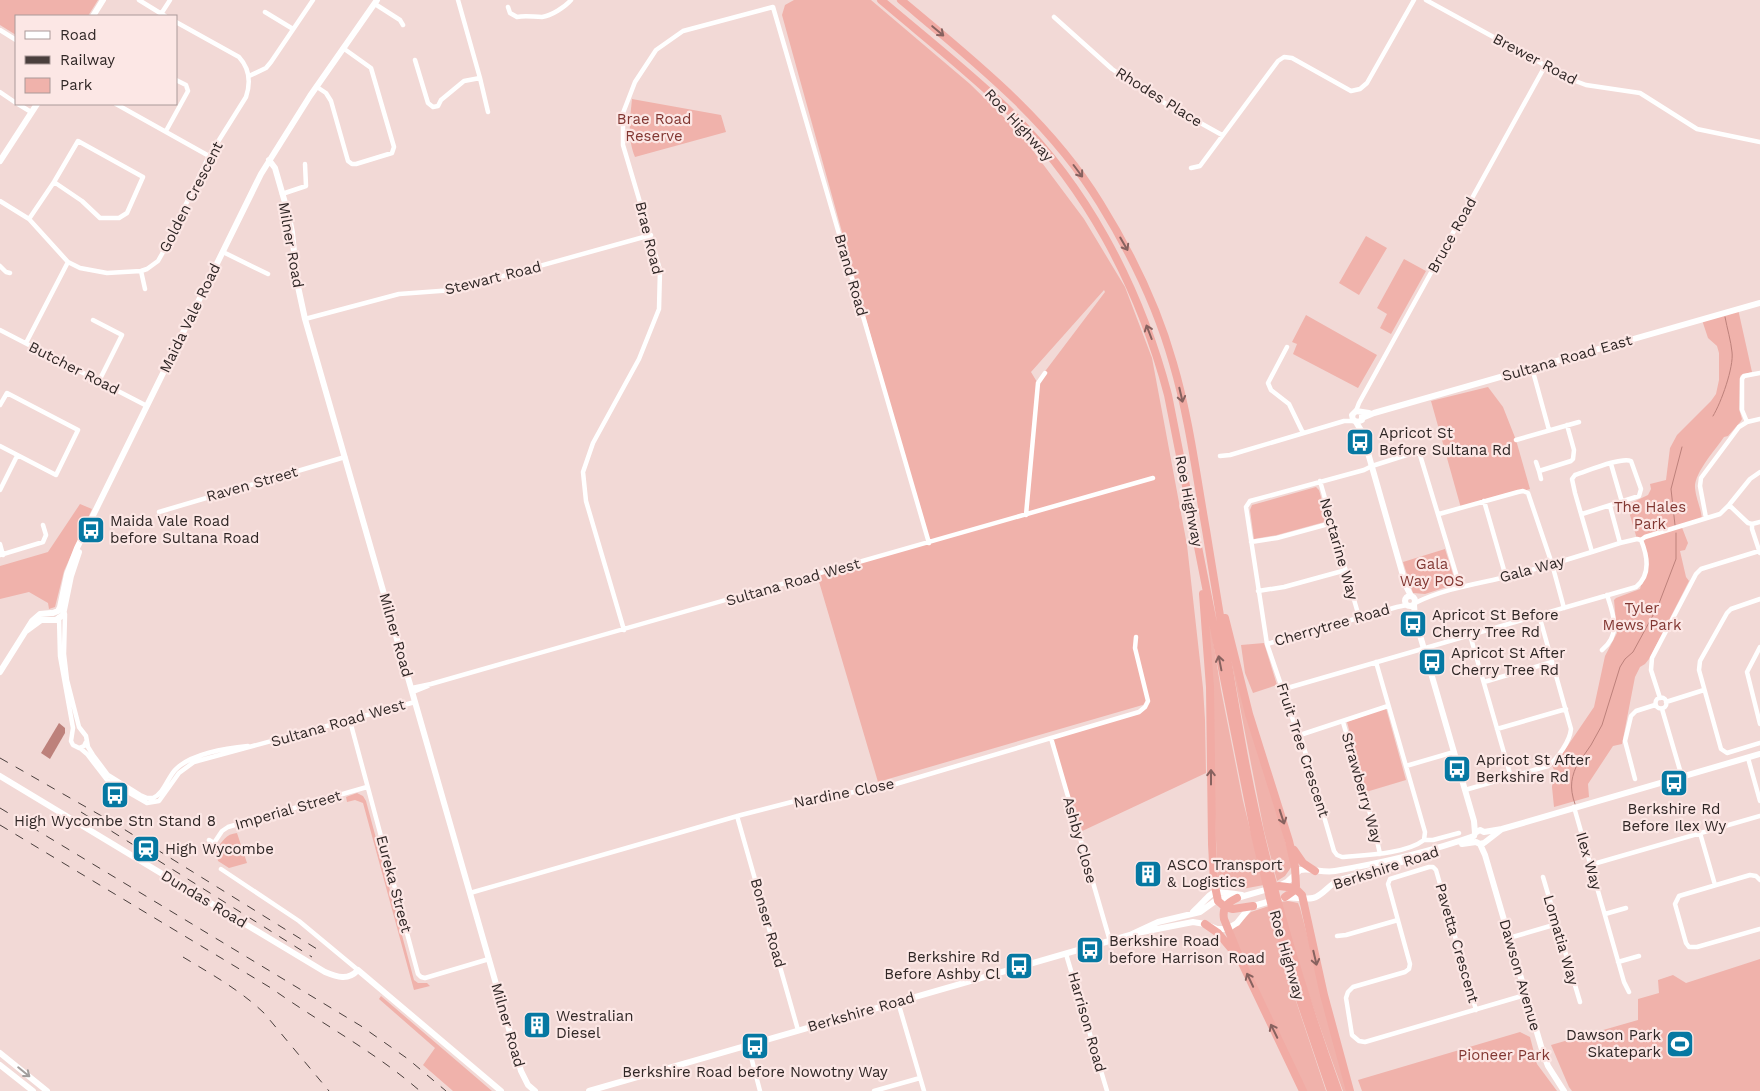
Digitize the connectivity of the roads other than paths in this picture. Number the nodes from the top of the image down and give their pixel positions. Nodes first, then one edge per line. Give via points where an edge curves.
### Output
1 (103, 0) edge
2 (139, 0) edge
3 (170, 0) edge
4 (313, 0) edge
5 (458, 0) edge
6 (571, 0) edge
7 (880, 0) edge
8 (901, 0) edge
9 (1414, 0) edge
10 (1426, 0) edge
11 (376, 2) edge
12 (508, 7) dead end
13 (772, 7) joint
14 (264, 12) dead end
15 (94, 15) edge
16 (163, 15) edge
17 (1054, 17) dead end
18 (178, 23) edge
19 (403, 25) dead end
20 (293, 29) junction
21 (0, 30) edge
22 (15, 39) edge
23 (345, 48) junction
24 (415, 60) dead end
25 (1545, 66) junction
26 (249, 76) junction
27 (480, 78) junction
28 (178, 81) edge
29 (317, 89) junction
30 (0, 92) edge
31 (15, 102) edge
32 (20, 105) edge
33 (36, 105) edge
34 (118, 105) edge
35 (31, 112) junction
36 (488, 112) dead end
37 (166, 131) junction
38 (1222, 135) junction
39 (1760, 142) edge
40 (209, 156) junction
41 (0, 161) edge
42 (268, 162) junction
43 (305, 164) dead end
44 (1191, 168) dead end
45 (54, 182) junction
46 (282, 194) junction
47 (0, 200) edge
48 (29, 220) junction
49 (651, 235) junction
50 (223, 252) junction
51 (68, 262) junction
52 (0, 266) edge
53 (141, 271) junction
54 (10, 273) dead end
55 (268, 274) dead end
56 (145, 289) dead end
57 (1760, 303) edge
58 (305, 319) junction
59 (93, 320) dead end
60 (0, 330) edge
61 (26, 343) junction
62 (1287, 348) dead end
63 (1532, 368) junction
64 (1044, 373) dead end
65 (1760, 373) edge
66 (99, 381) junction
67 (0, 405) edge
68 (147, 406) junction
69 (1358, 417) junction
70 (1760, 419) edge
71 (1579, 422) dead end
72 (1748, 422) junction
73 (1567, 425) junction
74 (1549, 430) junction
75 (1303, 433) junction
76 (1516, 440) dead end
77 (0, 446) edge
78 (18, 456) junction
79 (1220, 456) dead end
80 (345, 457) junction
81 (1536, 462) dead end
82 (1611, 464) junction
83 (1372, 466) junction
84 (1539, 471) junction
85 (1760, 472) edge
86 (1154, 478) dead end
87 (1541, 479) dead end
88 (1320, 481) junction
89 (0, 490) edge
90 (1484, 501) junction
91 (1622, 502) junction
92 (1610, 506) junction
93 (1729, 506) junction
94 (159, 512) dead end
95 (1439, 514) junction
96 (1582, 514) junction
97 (1026, 515) junction
98 (1706, 518) junction
99 (1332, 522) junction
100 (1760, 522) edge
101 (43, 524) dead end
102 (1752, 527) junction
103 (1640, 540) junction
104 (1251, 542) junction
105 (928, 543) junction
106 (1620, 543) junction
107 (0, 544) edge
108 (1592, 552) junction
109 (1760, 553) edge
110 (1, 555) edge
111 (1201, 562) junction
112 (1552, 564) junction
113 (1346, 570) junction
114 (1213, 573) junction
115 (1506, 576) junction
116 (1460, 587) junction
117 (1258, 591) junction
118 (1607, 595) junction
119 (1760, 599) edge
120 (1410, 602) junction
121 (1564, 608) junction
122 (1539, 615) junction
123 (58, 616) junction
124 (1359, 617) junction
125 (624, 630) junction
126 (1470, 635) junction
127 (1136, 637) dead end
128 (1267, 644) junction
129 (1760, 647) edge
130 (1424, 649) junction
131 (1602, 650) dead end
132 (1376, 662) junction
133 (1552, 662) junction
134 (1, 670) edge
135 (1484, 682) junction
136 (1284, 689) junction
137 (412, 690) junction
138 (1704, 690) junction
139 (1660, 698) junction
140 (415, 702) junction
141 (1666, 702) junction
142 (1655, 705) junction
143 (1388, 706) junction
144 (1566, 709) junction
145 (1662, 709) junction
146 (350, 721) junction
147 (1344, 722) junction
148 (1760, 724) edge
149 (1497, 729) junction
150 (83, 733) junction
151 (1300, 735) junction
152 (72, 737) junction
153 (1052, 738) junction
154 (87, 740) junction
155 (1760, 743) edge
156 (262, 744) junction
157 (80, 748) junction
158 (1454, 752) junction
159 (1760, 754) edge
160 (1748, 758) junction
161 (1406, 766) junction
162 (0, 776) edge
163 (1511, 777) junction
164 (1682, 777) junction
165 (1635, 779) dead end
166 (367, 786) junction
167 (1465, 790) junction
168 (1760, 801) edge
169 (1574, 808) junction
170 (737, 816) junction
171 (1760, 816) edge
172 (1459, 833) dead end
173 (1700, 833) junction
174 (1480, 837) junction
175 (1424, 840) junction
176 (1289, 841) junction
177 (214, 843) dead end
178 (1380, 854) junction
179 (1590, 865) junction
180 (222, 869) dead end
181 (1315, 871) junction
182 (1296, 873) junction
183 (1759, 876) edge
184 (1543, 877) dead end
185 (1269, 881) junction
186 (1715, 885) junction
187 (1278, 886) junction
188 (1295, 888) junction
189 (470, 893) junction
190 (1214, 895) junction
191 (1248, 895) junction
192 (1237, 898) junction
193 (1285, 898) junction
194 (1307, 898) junction
195 (1253, 906) junction
196 (1275, 906) junction
197 (1224, 907) junction
198 (1626, 908) dead end
199 (1605, 914) junction
200 (1398, 920) junction
201 (1205, 924) junction
202 (1557, 924) junction
203 (1227, 929) junction
204 (1760, 929) edge
205 (1133, 934) junction
206 (1337, 936) dead end
207 (1509, 938) junction
208 (1110, 941) junction
209 (1066, 954) junction
210 (1639, 956) dead end
211 (489, 959) junction
212 (1241, 961) junction
213 (1618, 962) junction
214 (358, 970) junction
215 (1629, 992) dead end
216 (1525, 995) junction
217 (898, 1002) junction
218 (1580, 1002) dead end
219 (1476, 1010) junction
220 (798, 1030) junction
221 (748, 1045) junction
222 (0, 1053) edge
223 (0, 1064) edge
224 (920, 1078) junction
225 (33, 1091) edge
226 (47, 1091) edge
227 (501, 1091) edge
228 (535, 1091) edge
229 (589, 1091) edge
230 (760, 1091) edge
231 (874, 1091) edge
232 (924, 1091) edge
233 (1107, 1091) edge
234 (1303, 1091) edge
235 (1331, 1091) edge
236 (1338, 1091) edge
237 (1350, 1091) edge
238 (1564, 1091) edge

1 - 15 main road
2 - 16 street
3 - 16 street
4 - 20 street
5 - 27 street
6 - 12 street via 544,16 517,17
111 -> 7 highway, Roe Highway via 1161,368 1118,260 1075,190 1022,124 976,80
8 -> 114 highway, Roe Highway via 1003,87 1042,126 1094,194 1130,254 1156,312 1174,365 1188,422
9 - 38 street via 1360,90 1351,91 1292,58 1284,57 1278,60
10 - 25 street, Brewer Road
11 - 19 street
11 - 23 main road, Maida Vale Road
13 - 49 street, Brae Road via 683,31 656,50 635,82 623,113 623,145
13 - 105 street, Brand Road
14 - 20 street
17 - 38 street, Rhodes Place via 1112,68 1152,96
18 - 26 street via 239,57
20 - 26 street via 266,68
21 - 22 street
23 - 29 main road, Maida Vale Road
23 - 29 street via 371,68 394,147 392,153 356,164 348,161 329,98
24 - 27 street via 428,103 433,107 464,81
25 - 39 street, Brewer Road via 1586,85 1640,93 1697,129
25 - 69 street, Bruce Road via 1359,403
26 - 40 street, Golden Crescent via 246,97
27 - 36 street
28 - 37 street via 189,87
29 - 42 main road, Maida Vale Road
30 - 31 street
32 - 35 street
33 - 35 main road
34 - 37 street
35 - 41 main road
37 - 40 street
38 - 44 street via 1200,166
40 - 53 street, Golden Crescent via 158,261
42 - 46 main road, Milner Road via 275,168
42 - 50 main road, Maida Vale Road
43 - 46 street via 306,186
45 - 45 street via 78,141 143,177 127,213 119,218 100,218 82,200
45 - 48 street
46 - 58 main road, Milner Road via 292,232
47 - 48 street
48 - 51 street
49 - 58 street, Stewart Road via 453,290 399,294
49 - 125 street, Brae Road via 660,270 658,309 639,359 593,443 583,472 586,501
50 - 55 street
50 - 68 main road, Maida Vale Road
51 - 53 street via 98,272
51 - 61 street
52 - 54 street
53 - 56 street
57 - 63 main road, Sultana Road East
58 - 80 main road, Milner Road
59 - 66 street via 122,335
60 - 61 street, Butcher Road
61 - 66 street, Butcher Road
62 - 75 street via 1268,384 1289,404
63 - 69 main road, Sultana Road East
63 - 74 street
64 - 97 street via 1038,383
65 - 72 street via 1742,380 1742,410
66 - 68 street, Butcher Road
67 - 78 street via 7,393 78,430 56,475
68 - 123 main road, Maida Vale Road via 83,539
69 - 75 street, Sultana Road East
69 - 83 main road, Dawson Avenue
70 - 72 street
71 - 73 street
72 - 98 street via 1734,431 1701,478
73 - 74 street
73 - 84 street via 1574,450 1573,459
74 - 76 street
75 - 79 street, Sultana Road East
77 - 78 street
78 - 89 street
80 - 94 street, Raven Street
80 - 137 main road, Milner Road
81 - 84 street
82 - 91 street
82 - 91 street via 1631,461 1640,483 1639,496
82 - 96 street via 1574,476 1572,484
83 - 88 street, Fruit Tree Crescent
83 - 95 street, Fruit Tree Crescent via 1416,452 1420,455
83 - 120 main road, Dawson Avenue
84 - 87 street
85 - 93 street via 1750,479
86 - 97 street, Sultana Road West
88 - 99 street, Nectarine Way
88 - 104 street, Fruit Tree Crescent via 1250,501 1246,507
90 - 95 street
90 - 112 street via 1523,491 1528,493
90 - 115 street
91 - 92 street
92 - 96 street
92 - 106 street
93 - 98 street, Gala Way via 1720,514
93 - 102 street
95 - 116 street
96 - 108 street
97 - 105 street, Sultana Road West
98 - 103 street, Gala Way
99 - 104 street
99 - 113 street, Nectarine Way
100 - 102 street
101 - 110 street via 46,535 43,542
102 - 109 street
103 - 106 street, Gala Way
103 - 118 street via 1647,563 1641,583
104 - 117 street, Fruit Tree Crescent
105 - 125 street, Sultana Road West
106 - 108 street, Gala Way
107 - 110 street
108 - 112 street, Gala Way
109 - 139 street via 1701,569 1696,574 1652,658 1651,670
185 -> 111 highway, Roe Highway via 1245,792
190 -> 111 highway via 1210,678
112 - 115 street, Gala Way
112 - 121 street
113 - 117 street
113 - 124 street, Nectarine Way
114 -> 176 highway via 1249,714
114 - 185 highway, Roe Highway
115 - 116 street, Gala Way
116 - 120 street, Gala Way
117 - 128 street, Fruit Tree Crescent
118 - 121 street
118 - 131 street via 1615,627
119 - 138 street via 1734,607 1727,613 1699,665
120 - 124 street, Cherrytree Road
120 - 130 main road, Dawson Avenue
121 - 122 street
122 - 126 street
122 - 133 street
123 - 134 main road via 41,620 26,631
123 - 150 street via 76,720
123 - 152 street via 61,667
124 - 128 street, Cherrytree Road
125 - 137 street, Sultana Road West
126 - 130 street
126 - 135 street
127 - 153 street, Nardine Close via 1135,648 1148,698 1145,707 1139,712
128 - 136 street, Fruit Tree Crescent
129 - 148 street via 1746,672
130 - 132 street
130 - 158 main road, Dawson Avenue
132 - 136 street
132 - 143 street
133 - 135 street
133 - 144 street
135 - 149 street
136 - 151 street, Fruit Tree Crescent
137 - 140 main road, Milner Road
138 - 141 street
138 - 155 street via 1724,752
139 - 141 street
139 - 142 street
140 - 146 street, Sultana Road West
140 - 189 main road, Milner Road
141 - 145 street
142 - 145 street
142 - 165 street via 1631,716 1625,741
143 - 147 street
143 - 161 street
144 - 149 street
144 - 163 street via 1571,736 1553,762
145 - 164 street
146 - 156 street, Sultana Road West
146 - 166 street, Eureka Street
147 - 151 street
147 - 178 street, Strawberry Way
149 - 163 street
150 - 152 street via 77,732
150 - 154 street
151 - 178 street, Fruit Tree Crescent via 1334,851 1342,857
152 - 157 street via 73,745
153 - 170 street, Nardine Close via 879,789 807,798
153 - 208 street, Ashby Close
154 - 156 street via 93,755 108,775 150,798 158,795 173,772 188,760 235,747
154 - 157 street
156 - 157 street via 189,765 175,776 162,799 150,804 107,780
158 - 161 street
158 - 167 main road, Dawson Avenue
159 - 160 main road, Berkshire Road
160 - 164 main road, Berkshire Road
160 - 168 street
161 - 175 street via 1425,832
162 - 214 main road, Dundas Road via 325,972 343,978
163 - 167 street
164 - 169 main road, Berkshire Road
166 - 177 street, Imperial Street via 228,827
166 - 211 street, Eureka Street via 418,974 425,978
167 - 174 main road, Dawson Avenue
169 - 174 main road, Berkshire Road
169 - 179 street, Ilex Way
170 - 189 street, Nardine Close
170 - 220 street, Bonser Road
171 - 173 street
172 - 175 street, Fruit Tree Crescent
173 - 179 street
173 - 186 street
174 - 181 main road, Berkshire Road via 1384,861 1333,871
174 - 194 main road, Berkshire Road via 1337,881 1319,896
174 - 207 main road, Dawson Avenue
175 - 178 street, Fruit Tree Crescent
176 - 181 highway via 1300,860
176 - 182 highway
179 - 199 street, Ilex Way
180 - 214 street via 299,921
181 - 182 main road, Berkshire Road via 1304,869
182 - 187 main road, Berkshire Road
182 - 188 highway
183 - 186 street via 1750,875
184 - 202 street, Lomatia Way
185 - 196 highway, Roe Highway
186 - 204 street via 1673,898 1688,949
187 - 188 highway
187 - 191 main road, Berkshire Road
188 - 193 highway
188 - 194 highway
189 - 211 main road, Milner Road
190 - 191 main road, Berkshire Road via 1223,891
190 - 192 main road, Berkshire Road
190 - 197 highway
190 - 205 main road, Berkshire Road via 1204,910 1158,922
191 - 192 main road, Berkshire Road
192 - 197 highway
193 - 194 main road
193 - 195 main road
194 -> 237 highway via 1306,914 1324,995
195 - 197 highway
195 - 203 main road
196 - 235 highway, Roe Highway via 1304,1013
196 - 236 highway, Roe Highway
197 - 203 highway
198 - 199 street
199 - 213 street, Ilex Way
200 - 206 street
200 - 219 street, Pavetta Crescent via 1388,884 1390,878 1433,867
200 - 219 street, Pavetta Crescent via 1409,969 1353,987 1348,992 1346,998 1352,1035 1365,1042
201 - 203 main road, Berkshire Road
201 - 205 main road, Berkshire Road via 1184,923
201 - 212 highway via 1218,933
202 - 207 street
202 - 218 street, Lomatia Way
203 - 212 highway
205 - 208 main road, Berkshire Road
207 - 216 main road, Dawson Avenue
208 - 209 main road, Berkshire Road
209 - 217 main road, Berkshire Road
209 - 233 street, Harrison Road
210 - 213 street
211 - 228 main road, Milner Road via 521,1071
234 -> 212 highway
213 - 215 street, Ilex Way
214 - 227 main road
216 - 219 street, Pavetta Crescent
216 - 238 main road, Dawson Avenue via 1548,1066
217 - 220 main road, Berkshire Road
217 - 224 street
220 - 221 main road, Berkshire Road
221 - 229 main road, Berkshire Road
221 - 230 street
222 -> 226 main road
223 - 225 main road
224 - 231 street
224 - 232 street

